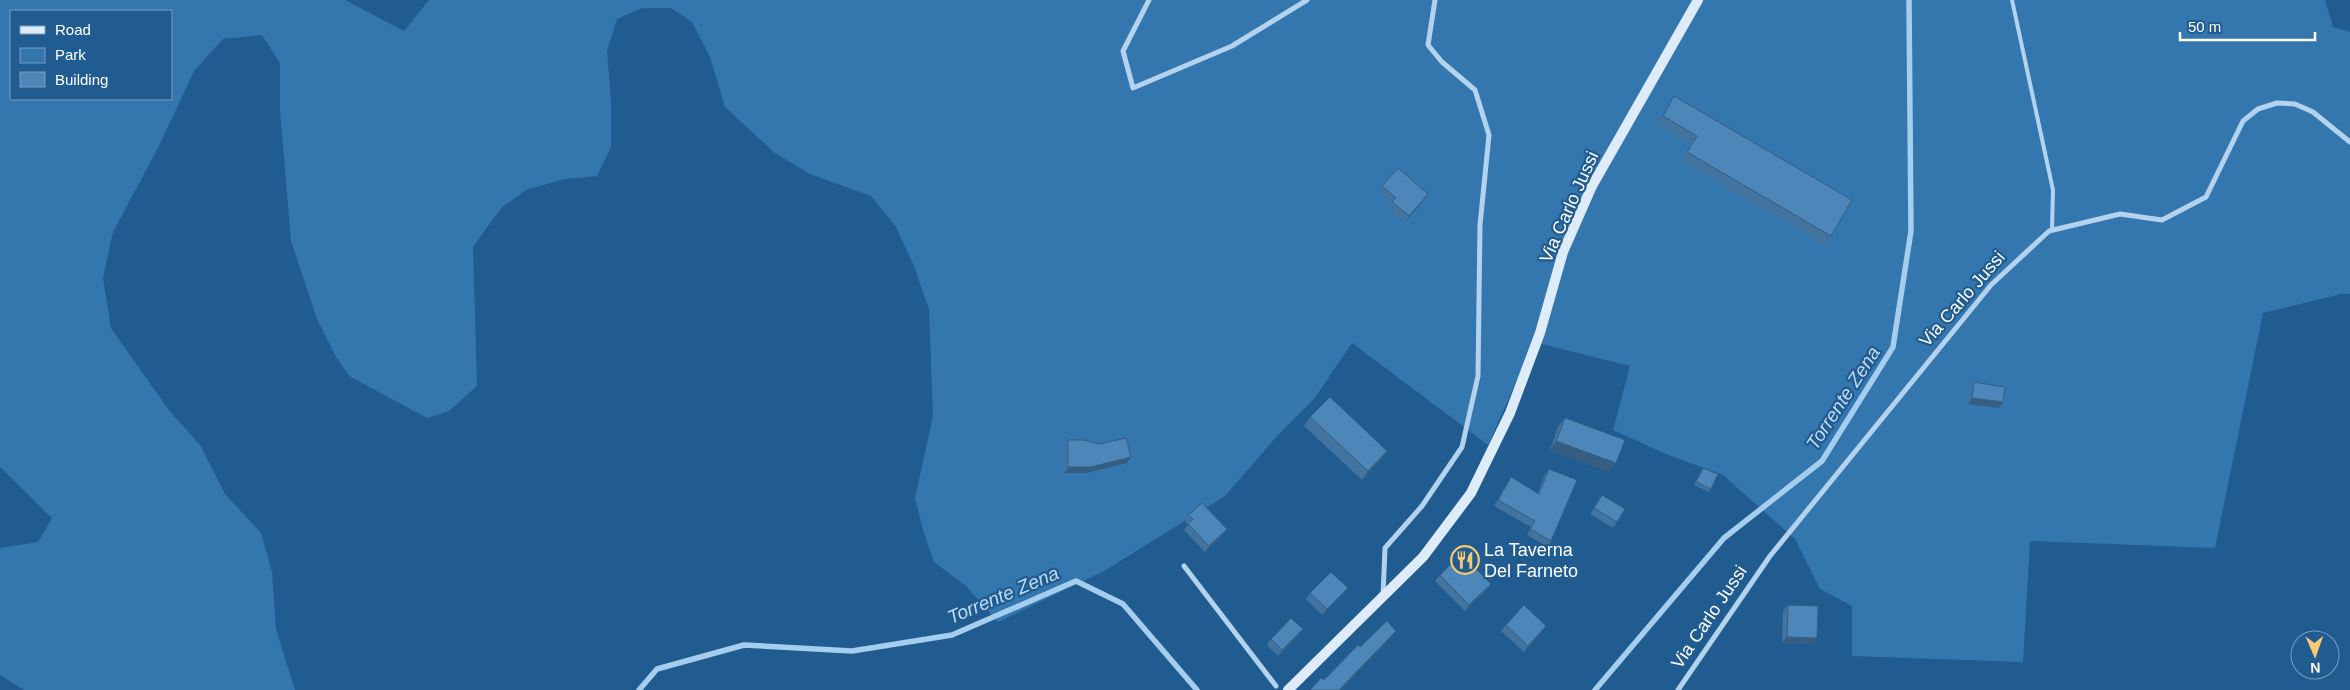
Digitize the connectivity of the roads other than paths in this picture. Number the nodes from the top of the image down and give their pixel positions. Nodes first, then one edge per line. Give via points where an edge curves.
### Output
1 (1149, 0) edge
2 (1307, 0) edge
3 (1435, 0) edge
4 (1698, 0) edge
5 (2012, 0) edge
6 (2350, 142) edge
7 (2052, 230) junction
8 (1184, 566) dead end
9 (1383, 596) junction
10 (1276, 686) dead end
11 (1288, 690) edge
12 (1678, 690) edge

1 - 2 street via 1123,51 1133,88 1232,46
3 - 9 street via 1428,44 1442,62 1475,90 1489,135 1480,225 1478,376 1462,446 1422,506 1385,548
4 - 9 street, Via Carlo Jussi via 1592,186 1563,252 1540,333 1510,413 1470,493 1423,557
5 - 7 lane via 2053,190
6 - 7 street, Via Carlo Jussi via 2312,112 2295,104 2277,103 2258,109 2243,121 2206,197 2162,220 2120,214
7 - 12 street, Via Carlo Jussi via 1991,285 1776,549
8 - 10 street
9 - 11 street, Via Carlo Jussi

